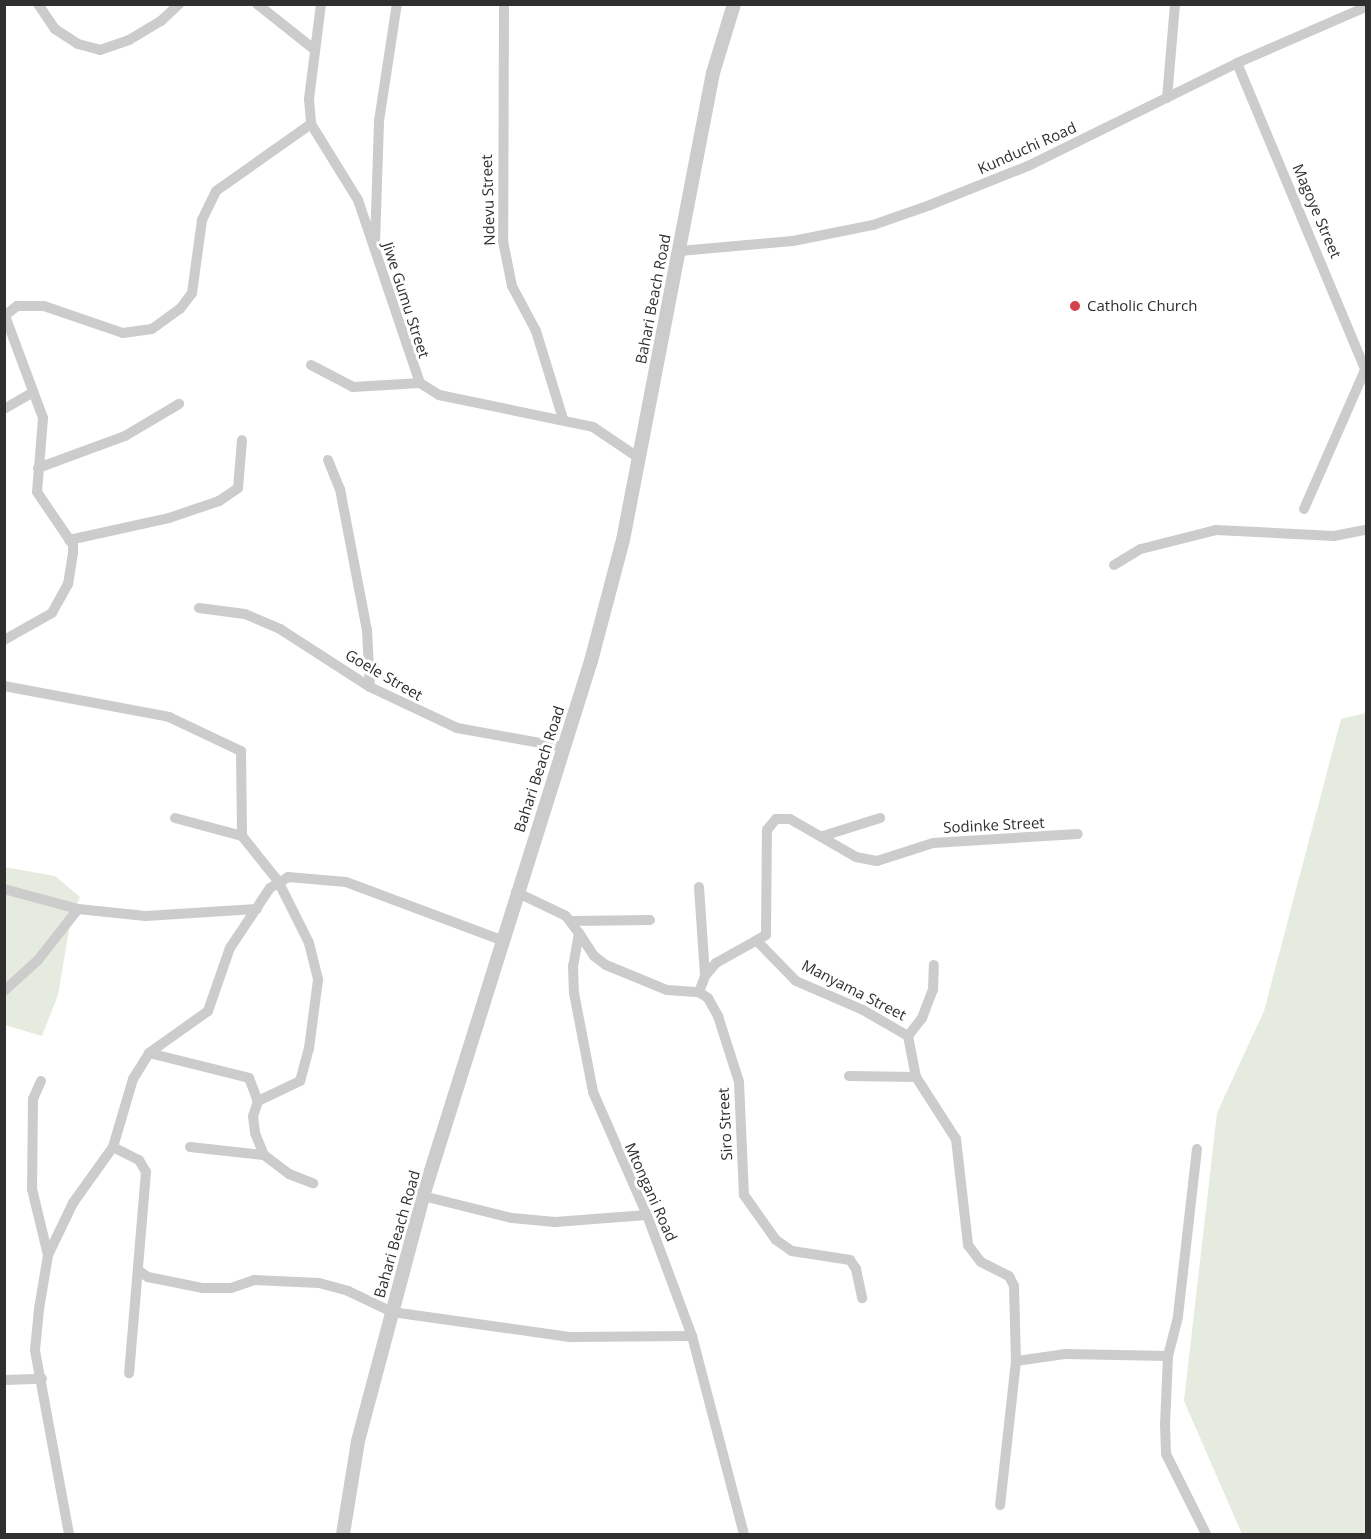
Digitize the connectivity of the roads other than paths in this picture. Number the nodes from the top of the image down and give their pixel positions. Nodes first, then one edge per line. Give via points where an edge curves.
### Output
1 (38, 4) edge
2 (178, 4) edge
3 (257, 4) edge
4 (321, 4) edge
5 (397, 4) edge
6 (504, 4) edge
7 (734, 4) edge
8 (1175, 4) edge
9 (1366, 7) edge
10 (315, 50) junction
11 (1238, 63) junction
12 (1167, 98) junction
13 (311, 124) junction
14 (680, 251) junction
15 (374, 252) junction
16 (6, 313) edge
17 (311, 365) dead end
18 (1366, 370) edge
19 (420, 383) junction
20 (32, 393) junction
21 (179, 404) dead end
22 (4, 409) edge
23 (562, 419) junction
24 (242, 440) dead end
25 (639, 458) junction
26 (328, 460) dead end
27 (38, 468) junction
28 (1304, 509) dead end
29 (1366, 530) edge
30 (69, 540) junction
31 (1114, 564) dead end
32 (199, 608) dead end
33 (4, 640) edge
34 (4, 686) edge
35 (370, 687) junction
36 (563, 747) junction
37 (176, 818) dead end
38 (880, 818) dead end
39 (1078, 834) dead end
40 (242, 836) junction
41 (823, 836) junction
42 (278, 881) junction
43 (699, 887) dead end
44 (4, 889) edge
45 (516, 892) junction
46 (78, 909) junction
47 (257, 909) junction
48 (650, 920) dead end
49 (572, 921) junction
50 (579, 933) junction
51 (501, 940) junction
52 (758, 942) junction
53 (934, 965) dead end
54 (705, 976) junction
55 (4, 991) edge
56 (699, 992) junction
57 (908, 1036) junction
58 (149, 1053) junction
59 (849, 1076) dead end
60 (916, 1077) junction
61 (41, 1081) dead end
62 (258, 1101) junction
63 (113, 1147) junction
64 (190, 1147) dead end
65 (1197, 1149) dead end
66 (264, 1155) junction
67 (313, 1183) dead end
68 (423, 1196) junction
69 (647, 1215) junction
70 (48, 1255) junction
71 (139, 1271) junction
72 (862, 1298) dead end
73 (392, 1312) junction
74 (692, 1336) junction
75 (1168, 1356) junction
76 (1016, 1361) junction
77 (129, 1372) dead end
78 (42, 1379) junction
79 (4, 1380) edge
80 (1000, 1505) dead end
81 (69, 1534) edge
82 (346, 1534) edge
83 (744, 1534) edge
84 (1206, 1534) edge

1 - 2 street via 55,29 78,44 100,50 129,40 160,21
3 - 10 street
4 - 10 street, Jiwe Gumu Street
5 - 15 street via 379,121
6 - 23 street, Ndevu Street via 503,241 512,286 536,331
7 - 14 street, Bahari Beach Road via 713,73
8 - 12 street
9 - 11 street, Kunduchi Road
10 - 13 street, Jiwe Gumu Street via 309,99
11 - 12 street, Kunduchi Road
11 - 18 street, Magoye Street
12 - 14 street, Kunduchi Road via 1029,166 873,225 793,241
13 - 15 street, Jiwe Gumu Street via 358,200
13 - 16 street via 216,191 202,220 192,293 180,309 152,329 123,333 44,306 17,306
14 - 25 street, Bahari Beach Road
15 - 19 street, Jiwe Gumu Street
16 - 20 street
17 - 19 street via 353,387
18 - 28 street
19 - 23 street via 439,395
20 - 22 street
20 - 27 street via 43,418
21 - 27 street via 125,436
23 - 25 street via 593,427
24 - 30 street via 238,488 219,501 169,518
25 - 36 street, Bahari Beach Road via 621,550
26 - 35 street via 340,489 367,630
27 - 30 street via 39,499
29 - 31 street via 1334,536 1216,530 1147,547
30 - 33 street via 72,562 62,600 39,623
32 - 35 street, Goele Street via 245,614 273,626
34 - 40 street via 169,717 233,745 244,760
35 - 36 street, Goele Street via 457,728
36 - 45 street, Bahari Beach Road
37 - 40 street
38 - 41 street
39 - 41 street, Sodinke Street via 933,843 877,861 856,857
40 - 42 street
41 - 52 street, Sodinke Street via 785,818 769,826 768,929
42 - 47 street
42 - 51 street via 306,876 346,882
42 - 62 street via 309,943 318,980 309,1048 300,1081
43 - 54 street
44 - 46 street
45 - 49 street
45 - 51 street, Bahari Beach Road
46 - 47 street via 146,916
46 - 55 street via 38,960
47 - 58 street via 230,948 208,1011
48 - 49 street
49 - 50 street
50 - 56 street via 590,951 606,965 667,990
50 - 69 street, Mtongani Road via 573,966 574,993 593,1092
51 - 68 street, Bahari Beach Road
52 - 54 street via 723,958
52 - 57 street, Manyama Street via 796,981 863,1010
53 - 57 street via 933,990 922,1018
54 - 56 street
56 - 72 street, Siro Street via 714,1006 739,1082 744,1195 776,1240 792,1251 850,1260 856,1269
57 - 60 street, Manyama Street
58 - 62 street via 249,1078
58 - 63 street via 133,1079
59 - 60 street
60 - 76 street, Manyama Street via 960,1149 968,1245 981,1262 1012,1280
61 - 70 street via 33,1099 32,1189
62 - 66 street via 253,1116
63 - 70 street via 73,1203
63 - 71 street via 144,1164
64 - 66 street
65 - 75 street via 1178,1317
66 - 67 street via 289,1174
68 - 69 street via 513,1218 555,1222
68 - 73 street, Bahari Beach Road
69 - 74 street, Mtongani Road
70 - 78 street via 35,1350
71 - 73 street via 202,1288 231,1288 254,1280 319,1284 348,1291
71 - 77 street
73 - 74 street via 571,1337
73 - 82 street, Bahari Beach Road via 358,1441
74 - 83 street, Mtongani Road
75 - 76 street via 1065,1354
75 - 84 street via 1166,1454
76 - 80 street, Manyama Street
78 - 79 street
78 - 81 street

